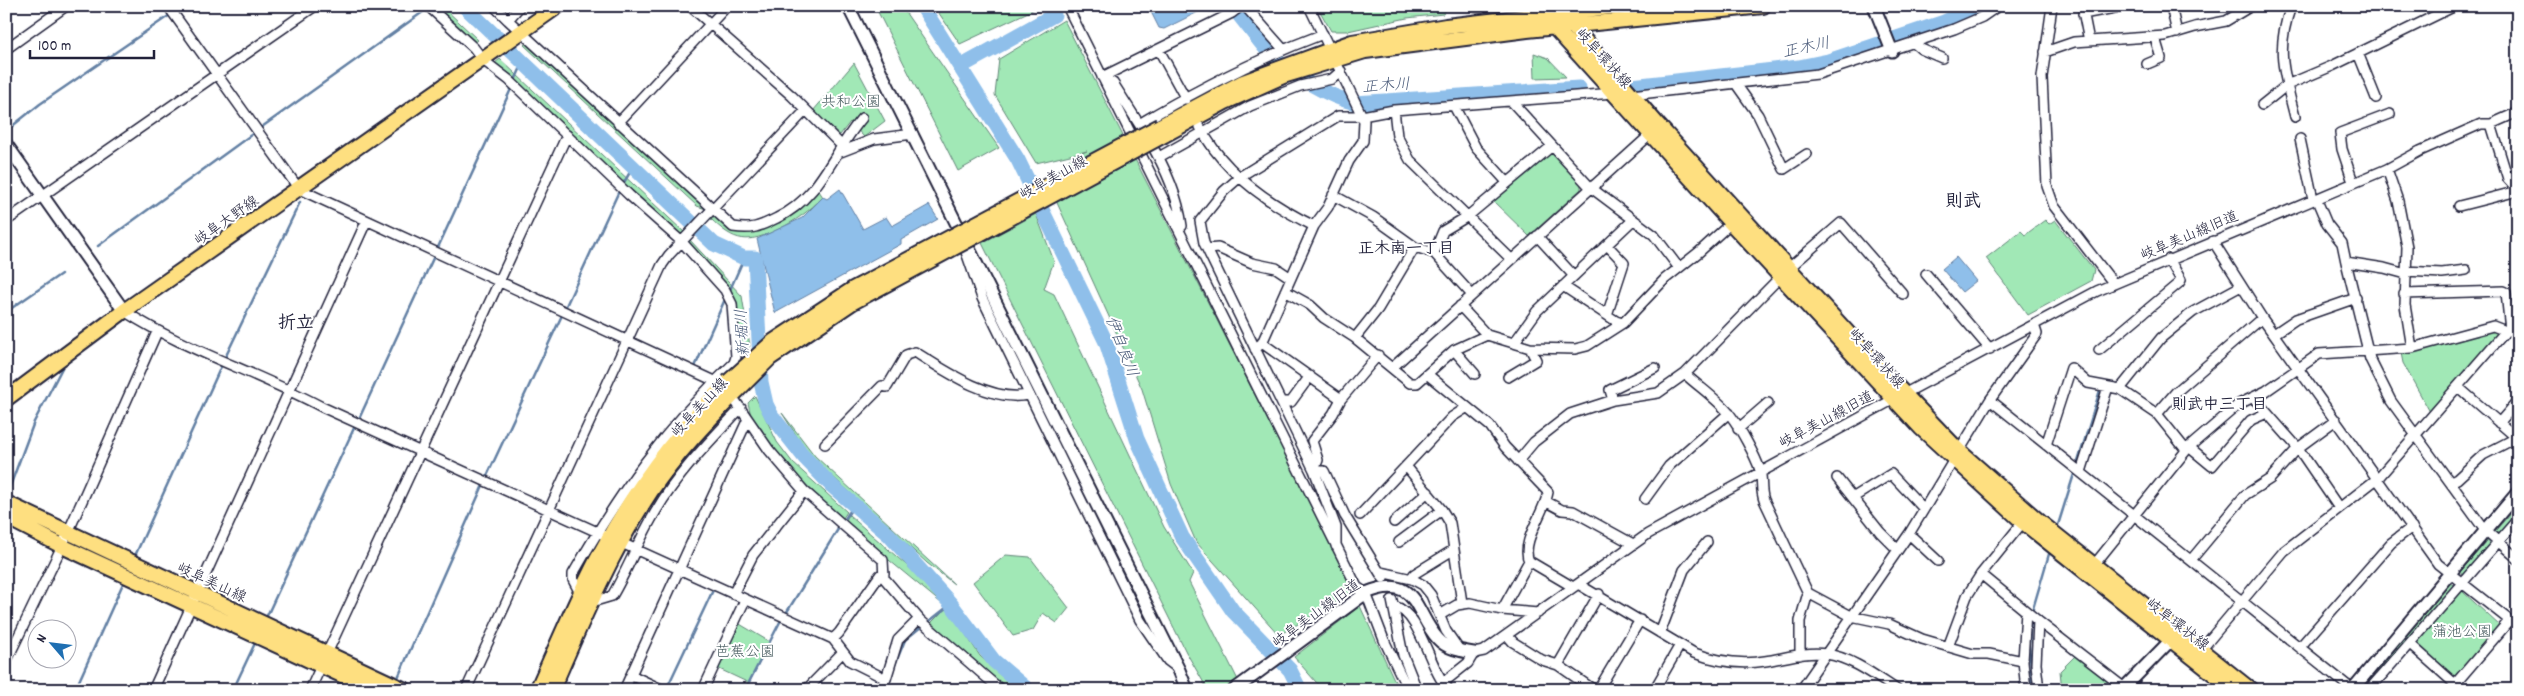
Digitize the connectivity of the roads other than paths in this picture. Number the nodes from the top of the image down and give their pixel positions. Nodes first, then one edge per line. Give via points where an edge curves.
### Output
1 (66, 6) edge
2 (168, 6) edge
3 (316, 6) edge
4 (428, 6) edge
5 (494, 6) edge
6 (520, 6) edge
7 (549, 6) edge
8 (558, 6) edge
9 (690, 6) edge
10 (727, 6) edge
11 (848, 6) edge
12 (1067, 6) edge
13 (1241, 6) edge
14 (1245, 6) edge
15 (1309, 6) edge
16 (1619, 6) edge
17 (1763, 6) edge
18 (1874, 6) edge
19 (1998, 6) edge
20 (2052, 6) edge
21 (2125, 6) edge
22 (2171, 6) edge
23 (2251, 6) edge
24 (2291, 6) edge
25 (2454, 6) edge
26 (2240, 9) edge
27 (1539, 10) edge
28 (1558, 10) edge
29 (2082, 10) edge
30 (710, 24) junction
31 (1572, 26) junction
32 (516, 27) junction
33 (1554, 27) junction
34 (2176, 33) junction
35 (1323, 34) junction
36 (2155, 38) junction
37 (2089, 41) junction
38 (1914, 43) junction
39 (6, 49) edge
40 (1891, 49) junction
41 (1158, 50) junction
42 (1281, 50) junction
43 (2045, 52) junction
44 (2358, 53) junction
45 (483, 57) junction
46 (1942, 58) dead end
47 (1335, 59) junction
48 (2146, 64) dead end
49 (218, 76) junction
50 (1102, 77) junction
51 (1736, 84) junction
52 (2287, 85) junction
53 (1614, 93) junction
54 (1631, 95) junction
55 (1185, 98) junction
56 (2376, 98) dead end
57 (1512, 102) junction
58 (2262, 105) dead end
59 (1454, 106) junction
60 (806, 110) junction
61 (1394, 110) junction
62 (2518, 112) edge
63 (2390, 114) dead end
64 (1362, 116) junction
65 (2295, 117) dead end
66 (862, 118) dead end
67 (618, 123) junction
68 (1139, 124) junction
69 (2490, 124) junction
70 (1202, 130) junction
71 (913, 134) junction
72 (1651, 134) junction
73 (567, 135) junction
74 (2300, 140) dead end
75 (6, 144) edge
76 (1552, 146) junction
77 (840, 150) junction
78 (1807, 154) dead end
79 (1159, 157) junction
80 (2386, 168) junction
81 (1241, 176) junction
82 (1507, 182) junction
83 (2353, 182) junction
84 (1590, 187) junction
85 (299, 189) junction
86 (2518, 190) edge
87 (43, 195) junction
88 (1333, 195) junction
89 (2315, 198) junction
90 (2458, 206) dead end
91 (711, 212) junction
92 (1468, 216) junction
93 (1633, 220) junction
94 (6, 221) edge
95 (366, 222) junction
96 (1731, 223) junction
97 (1314, 226) junction
98 (1537, 236) junction
99 (1184, 238) junction
100 (683, 240) junction
101 (2213, 241) junction
102 (1606, 245) junction
103 (1416, 247) junction
104 (1207, 249) junction
105 (965, 250) dead end
106 (1434, 252) junction
107 (1511, 259) junction
108 (2168, 260) junction
109 (2346, 262) junction
110 (1679, 268) junction
111 (2466, 270) dead end
112 (1785, 272) junction
113 (2406, 272) junction
114 (1926, 274) dead end
115 (1574, 276) junction
116 (1291, 278) junction
117 (500, 281) junction
118 (2114, 284) junction
119 (1563, 286) junction
120 (2241, 286) junction
121 (1285, 291) junction
122 (1903, 294) dead end
123 (2404, 294) junction
124 (1472, 295) junction
125 (2356, 298) junction
126 (1460, 306) junction
127 (124, 310) junction
128 (1607, 315) junction
129 (2262, 318) junction
130 (1624, 323) junction
131 (2034, 325) junction
132 (2511, 330) edge
133 (157, 332) junction
134 (2274, 334) junction
135 (1487, 335) junction
136 (1355, 338) junction
137 (627, 341) junction
138 (1514, 343) junction
139 (1258, 346) junction
140 (1530, 348) junction
141 (2412, 348) junction
142 (1990, 349) junction
143 (1454, 350) junction
144 (2099, 350) dead end
145 (2368, 352) junction
146 (1378, 355) junction
147 (1393, 367) junction
148 (1655, 368) dead end
149 (2299, 368) junction
150 (1427, 374) junction
151 (1475, 374) dead end
152 (1685, 374) junction
153 (1310, 376) junction
154 (1508, 377) dead end
155 (2108, 387) junction
156 (2458, 387) junction
157 (2120, 389) junction
158 (291, 390) junction
159 (729, 391) junction
160 (1028, 395) junction
161 (1899, 397) junction
162 (2254, 397) junction
163 (6, 399) edge
164 (1341, 399) junction
165 (1613, 400) junction
166 (1990, 400) junction
167 (1281, 402) junction
168 (1768, 402) dead end
169 (2518, 402) edge
170 (1466, 408) junction
171 (1729, 413) junction
172 (2268, 413) junction
173 (2157, 414) junction
174 (2336, 420) junction
175 (747, 421) junction
176 (2500, 423) junction
177 (1738, 429) junction
178 (2416, 434) junction
179 (2517, 439) edge
180 (825, 444) dead end
181 (2046, 445) junction
182 (2298, 448) junction
183 (2188, 449) junction
184 (419, 451) junction
185 (1957, 456) junction
186 (1518, 461) junction
187 (1406, 466) junction
188 (2077, 469) junction
189 (1314, 470) junction
190 (1760, 471) junction
191 (1837, 478) dead end
192 (2378, 478) junction
193 (2451, 482) junction
194 (804, 491) junction
195 (1428, 492) junction
196 (2518, 492) edge
197 (1854, 498) junction
198 (1645, 500) dead end
199 (1547, 502) junction
200 (6, 503) edge
201 (2339, 508) junction
202 (1924, 509) junction
203 (549, 510) junction
204 (1442, 510) junction
205 (2134, 515) junction
206 (1360, 516) dead end
207 (6, 517) edge
208 (2518, 519) edge
209 (1394, 522) dead end
210 (2023, 522) junction
211 (2412, 527) junction
212 (2484, 529) junction
213 (1909, 534) junction
214 (603, 535) junction
215 (65, 540) junction
216 (1399, 542) dead end
217 (1708, 542) dead end
218 (2498, 542) junction
219 (1633, 544) junction
220 (628, 546) junction
221 (1336, 546) junction
222 (1454, 550) junction
223 (1898, 550) junction
224 (2518, 559) edge
225 (2191, 560) junction
226 (1529, 561) junction
227 (1938, 561) dead end
228 (2094, 565) junction
229 (679, 567) junction
230 (884, 573) junction
231 (2449, 573) junction
232 (1981, 574) junction
233 (1412, 579) junction
234 (2462, 583) junction
235 (1576, 585) junction
236 (1366, 593) junction
237 (1808, 593) junction
238 (733, 594) junction
239 (1599, 594) junction
240 (194, 599) junction
241 (586, 599) junction
242 (745, 600) junction
243 (2241, 601) junction
244 (1462, 603) junction
245 (1502, 610) junction
246 (1538, 613) junction
247 (1440, 615) junction
248 (1851, 616) junction
249 (2032, 616) junction
250 (919, 619) junction
251 (1640, 620) junction
252 (2509, 621) junction
253 (2518, 628) edge
254 (1660, 632) junction
255 (1507, 635) junction
256 (833, 639) junction
257 (2172, 640) junction
258 (2410, 644) junction
259 (1680, 645) junction
260 (1948, 647) junction
261 (2300, 647) junction
262 (2201, 650) junction
263 (1460, 651) junction
264 (327, 652) junction
265 (842, 653) junction
266 (1474, 653) junction
267 (1826, 654) junction
268 (1800, 655) junction
269 (2023, 661) junction
270 (6, 662) edge
271 (321, 665) junction
272 (1558, 665) junction
273 (1179, 670) junction
274 (630, 675) junction
275 (886, 679) junction
276 (1446, 686) edge
277 (2452, 687) edge
278 (2124, 689) edge
279 (153, 690) edge
280 (310, 690) edge
281 (374, 690) edge
282 (405, 690) edge
283 (466, 690) edge
284 (537, 690) edge
285 (552, 690) edge
286 (624, 690) edge
287 (663, 690) edge
288 (703, 690) edge
289 (806, 690) edge
290 (880, 690) edge
291 (1001, 690) edge
292 (1187, 690) edge
293 (1234, 690) edge
294 (1408, 690) edge
295 (1417, 690) edge
296 (1594, 690) edge
297 (1598, 690) edge
298 (1654, 690) edge
299 (1801, 690) edge
300 (1897, 690) edge
301 (2026, 690) edge
302 (2039, 690) edge
303 (2234, 690) edge
304 (2252, 690) edge
305 (2352, 690) edge
306 (2369, 690) edge

1 - 39 street
2 - 49 street
3 - 49 street
4 - 45 street
5 - 32 street
6 - 32 street
7 - 32 main road, 岐阜大野線
8 - 32 main road, 岐阜大野線
9 - 30 street
10 - 30 street
11 - 71 street
12 - 50 street
13 - 41 street
14 - 42 street
15 - 35 street
16 - 28 main road, 岐阜美山線
17 - 31 main road, 岐阜美山線
18 - 40 street
19 - 38 street via 1954,29
20 - 43 street
21 - 29 street
22 - 34 street
23 - 26 street
24 - 52 street via 2281,48
25 - 44 street
26 - 34 street via 2226,21
27 - 28 main road, 岐阜美山線
27 - 33 main road, 岐阜環状線
27 - 47 main road, 岐阜美山線 via 1384,35
28 - 31 main road, 岐阜環状線
29 - 37 street
30 - 60 street
30 - 67 street
31 - 33 main road, 岐阜美山線
31 - 54 main road, 岐阜環状線
32 - 45 main road, 岐阜大野線
32 - 67 street
33 - 47 main road, 岐阜美山線 via 1404,45
33 - 53 main road, 岐阜環状線
34 - 36 street
35 - 42 street
35 - 47 street
36 - 37 street
36 - 48 street via 2161,58
37 - 43 street
38 - 40 street
38 - 46 street
40 - 51 street via 1818,74
41 - 50 street
41 - 55 street
42 - 55 street
43 - 118 street via 2042,77 2048,186 2054,206
44 - 52 street
44 - 56 street
45 - 73 street
45 - 85 main road, 岐阜大野線
47 - 64 street
47 - 70 street via 1332,79 1300,86
47 - 159 main road, 岐阜美山線, bridge via 1253,89 1162,130 853,302 770,358
49 - 85 street
49 - 87 street
50 - 68 street via 1113,83
50 - 99 street
51 - 54 street
51 - 78 street via 1758,115 1784,169
52 - 58 street
52 - 65 street
53 - 57 street
53 - 72 main road, 岐阜環状線
54 - 112 main road, 岐阜環状線
55 - 68 street
57 - 59 street
57 - 76 street
59 - 61 street
59 - 82 street via 1476,148
60 - 77 street
60 - 91 street
61 - 64 street
61 - 92 street via 1397,136 1410,160
62 - 69 street, 岐阜美山線旧道
63 - 83 street via 2340,133
64 - 81 street via 1338,116
64 - 88 street via 1363,141 1349,161
66 - 77 street
67 - 91 street
68 - 79 street
69 - 80 street, 岐阜美山線旧道 via 2482,124
69 - 86 street via 2508,179
70 - 79 street
70 - 81 street via 1215,152
71 - 77 street via 874,139
71 - 273 street
72 - 84 street
72 - 96 main road, 岐阜環状線
73 - 100 street via 629,195
73 - 117 street
74 - 89 street
75 - 87 street
76 - 82 street
76 - 84 street
77 - 91 street via 812,193 792,211 766,224 751,229 733,227
79 - 99 street via 1182,222
80 - 83 street, 岐阜美山線旧道
80 - 113 street via 2404,226
81 - 97 street via 1285,212
81 - 104 street via 1224,191 1200,222
82 - 92 street
83 - 89 street, 岐阜美山線旧道
84 - 93 street
84 - 98 street
85 - 95 street
85 - 127 main road, 岐阜大野線
86 - 90 street
87 - 94 street
87 - 127 street
88 - 97 street
88 - 103 street via 1373,217
89 - 101 street, 岐阜美山線旧道
89 - 109 street via 2327,224 2342,243
91 - 100 street
92 - 106 street via 1443,231
92 - 107 street
93 - 102 street
93 - 110 street via 1654,235
95 - 117 street
95 - 158 street
96 - 110 street
96 - 112 main road, 岐阜環状線
97 - 116 street
98 - 107 street
98 - 115 street
99 - 221 street
100 - 137 street via 662,265
100 - 159 street via 725,290 732,304 736,357
101 - 108 street, 岐阜美山線旧道
101 - 120 street
102 - 115 street
102 - 128 street via 1624,263
103 - 106 street
103 - 136 street via 1378,309
104 - 116 street via 1218,248 1252,263 1276,268
104 - 139 street
105 - 160 street via 982,298
106 - 124 street
107 - 124 street
108 - 118 street, 岐阜美山線旧道
108 - 144 street via 2181,280 2179,283
109 - 113 street
109 - 125 street
110 - 130 street via 1654,289
111 - 113 street
112 - 122 street via 1841,223
112 - 152 street
112 - 161 main road, 岐阜環状線
113 - 123 street
114 - 142 street
115 - 119 street
116 - 121 street
117 - 137 street
117 - 184 street
118 - 131 street, 岐阜美山線旧道
119 - 128 street
119 - 138 street via 1537,311
120 - 129 street
120 - 157 street via 2193,312 2161,338
121 - 136 street
121 - 139 street
123 - 132 street via 2504,291
123 - 141 street
124 - 126 street
125 - 134 street via 2296,319
125 - 145 street
126 - 135 street
126 - 147 street
127 - 133 street
127 - 163 main road, 岐阜大野線
128 - 130 street
129 - 134 street
129 - 173 street via 2176,392
130 - 140 street via 1587,346 1575,349
131 - 142 street, 岐阜美山線旧道
131 - 166 street via 2037,334
132 - 141 street via 2493,326
132 - 156 street
133 - 158 street
133 - 215 street
134 - 149 street
135 - 138 street
135 - 143 street
136 - 146 street
137 - 159 street
137 - 203 street
138 - 140 street
139 - 153 street
139 - 167 street
140 - 154 street via 1536,360
141 - 145 street
142 - 161 street, 岐阜美山線旧道
143 - 150 street
143 - 151 street
145 - 149 street via 2325,352
145 - 178 street via 2391,401
146 - 147 street
146 - 164 street
147 - 150 street via 1410,382 1417,383
148 - 165 street via 1610,390
149 - 162 street
149 - 174 street
150 - 170 street
152 - 165 street via 1658,393
152 - 171 street
153 - 164 street
153 - 167 street via 1291,402
155 - 157 street
155 - 181 street via 2088,383 2071,368
155 - 188 street
156 - 176 street
156 - 178 street
157 - 173 street
158 - 184 street
158 - 240 street
159 - 175 street
159 - 214 main road, 岐阜美山線 via 692,420
159 - 214 street via 661,443
159 - 220 street via 687,464
159 - 220 main road, 岐阜美山線 via 651,492
160 - 180 street via 1018,397 972,384 950,375 915,352 906,355 888,387 882,386
160 - 273 street via 1140,620 1168,661
161 - 185 main road, 岐阜環状線
161 - 190 street, 岐阜美山線旧道
162 - 172 street
162 - 183 street via 2239,404
164 - 189 street via 1312,441 1318,460
165 - 186 street via 1591,405 1559,421
166 - 181 street
166 - 185 street
167 - 189 street
168 - 177 street
169 - 176 street
170 - 186 street via 1490,426
170 - 187 street via 1452,417
171 - 177 street
171 - 198 street via 1669,466
172 - 182 street
172 - 183 street via 2251,420 2212,466
173 - 183 street
174 - 182 street
174 - 192 street
175 - 194 street
175 - 229 street
176 - 179 street
177 - 190 street
178 - 192 street
178 - 193 street
179 - 193 street via 2483,456
181 - 188 street
182 - 201 street
182 - 225 street via 2270,480 2245,495
183 - 205 street
184 - 203 street
184 - 264 street
185 - 202 street
185 - 210 main road, 岐阜環状線
185 - 228 main road, 岐阜環状線
186 - 199 street via 1548,492
187 - 195 street
187 - 206 street
188 - 205 street
189 - 221 street via 1336,527
189 - 233 street via 1324,471 1345,516 1382,575
190 - 219 street, 岐阜美山線旧道
190 - 237 street via 1764,500
191 - 197 street
192 - 201 street
192 - 211 street
193 - 212 street
194 - 230 street via 883,560
194 - 238 street via 753,555
195 - 204 street
195 - 209 street
196 - 212 street
197 - 202 street via 1891,474
197 - 223 street
199 - 219 street via 1562,510 1573,511
199 - 226 street via 1527,548
200 - 215 main road, 岐阜美山線
201 - 243 street via 2284,551
202 - 213 street
203 - 214 street
203 - 283 street
204 - 216 street
204 - 222 street via 1450,523
205 - 225 street
205 - 228 street
207 - 215 main road, 岐阜美山線
208 - 218 street
210 - 232 street
210 - 257 main road, 岐阜環状線
211 - 231 street via 2438,564
211 - 261 street via 2391,543
212 - 218 street
212 - 231 street
213 - 223 street
213 - 227 street
214 - 220 street
214 - 241 main road, 岐阜美山線
215 - 240 main road, 岐阜美山線
215 - 270 street
217 - 254 street via 1684,570
218 - 224 street
218 - 234 street
219 - 235 street, 岐阜美山線旧道
220 - 229 street
220 - 241 main road, 岐阜美山線
221 - 236 street via 1357,587
222 - 233 street via 1414,574
222 - 244 street
223 - 248 street
225 - 243 street
226 - 235 street
226 - 245 street
228 - 262 main road, 岐阜環状線
229 - 238 street
229 - 274 street
230 - 250 street via 884,578
230 - 256 street
231 - 234 street
231 - 305 street
232 - 249 street
232 - 260 street via 1967,596
233 - 247 street via 1431,595
234 - 252 street
234 - 258 street
235 - 239 street
235 - 246 street, 岐阜美山線旧道
236 - 263 street, 岐阜美山線旧道 via 1380,587 1404,591 1420,607 1437,638
236 - 293 street, 岐阜美山線旧道
236 - 294 street
237 - 248 street
237 - 268 street via 1800,621
238 - 242 street
239 - 251 street
239 - 272 street
240 - 264 main road, 岐阜美山線
240 - 271 main road, 岐阜美山線
240 - 279 street
241 - 284 main road, 岐阜美山線
241 - 285 main road, 岐阜美山線
242 - 256 street
242 - 288 street
243 - 261 street
243 - 262 street
244 - 245 street
244 - 247 street
245 - 246 street
246 - 255 street, 岐阜美山線旧道
247 - 263 street via 1446,631
248 - 260 street via 1889,624
248 - 267 street
249 - 269 street
249 - 278 street
249 - 302 street
250 - 275 street via 898,640
250 - 291 street
251 - 254 street
251 - 297 street
252 - 253 street
252 - 277 street
254 - 259 street
255 - 266 street, 岐阜美山線旧道 via 1484,651
255 - 272 street via 1542,660
256 - 265 street
257 - 278 street
257 - 303 main road, 岐阜環状線
258 - 277 street
258 - 306 street
259 - 268 street via 1705,657 1743,663
259 - 298 street
260 - 269 street
261 - 305 street
262 - 304 main road, 岐阜環状線
263 - 266 street, 岐阜美山線旧道
264 - 271 street
264 - 282 main road, 岐阜美山線
265 - 275 street via 857,666
265 - 289 street
266 - 276 street
267 - 268 street
267 - 299 street
267 - 300 street via 1844,659
269 - 301 street
271 - 280 street
271 - 281 main road, 岐阜美山線
272 - 296 street
273 - 292 street
274 - 286 street
274 - 287 street
275 - 290 street
276 - 295 street via 1412,620 1393,603 1403,655

